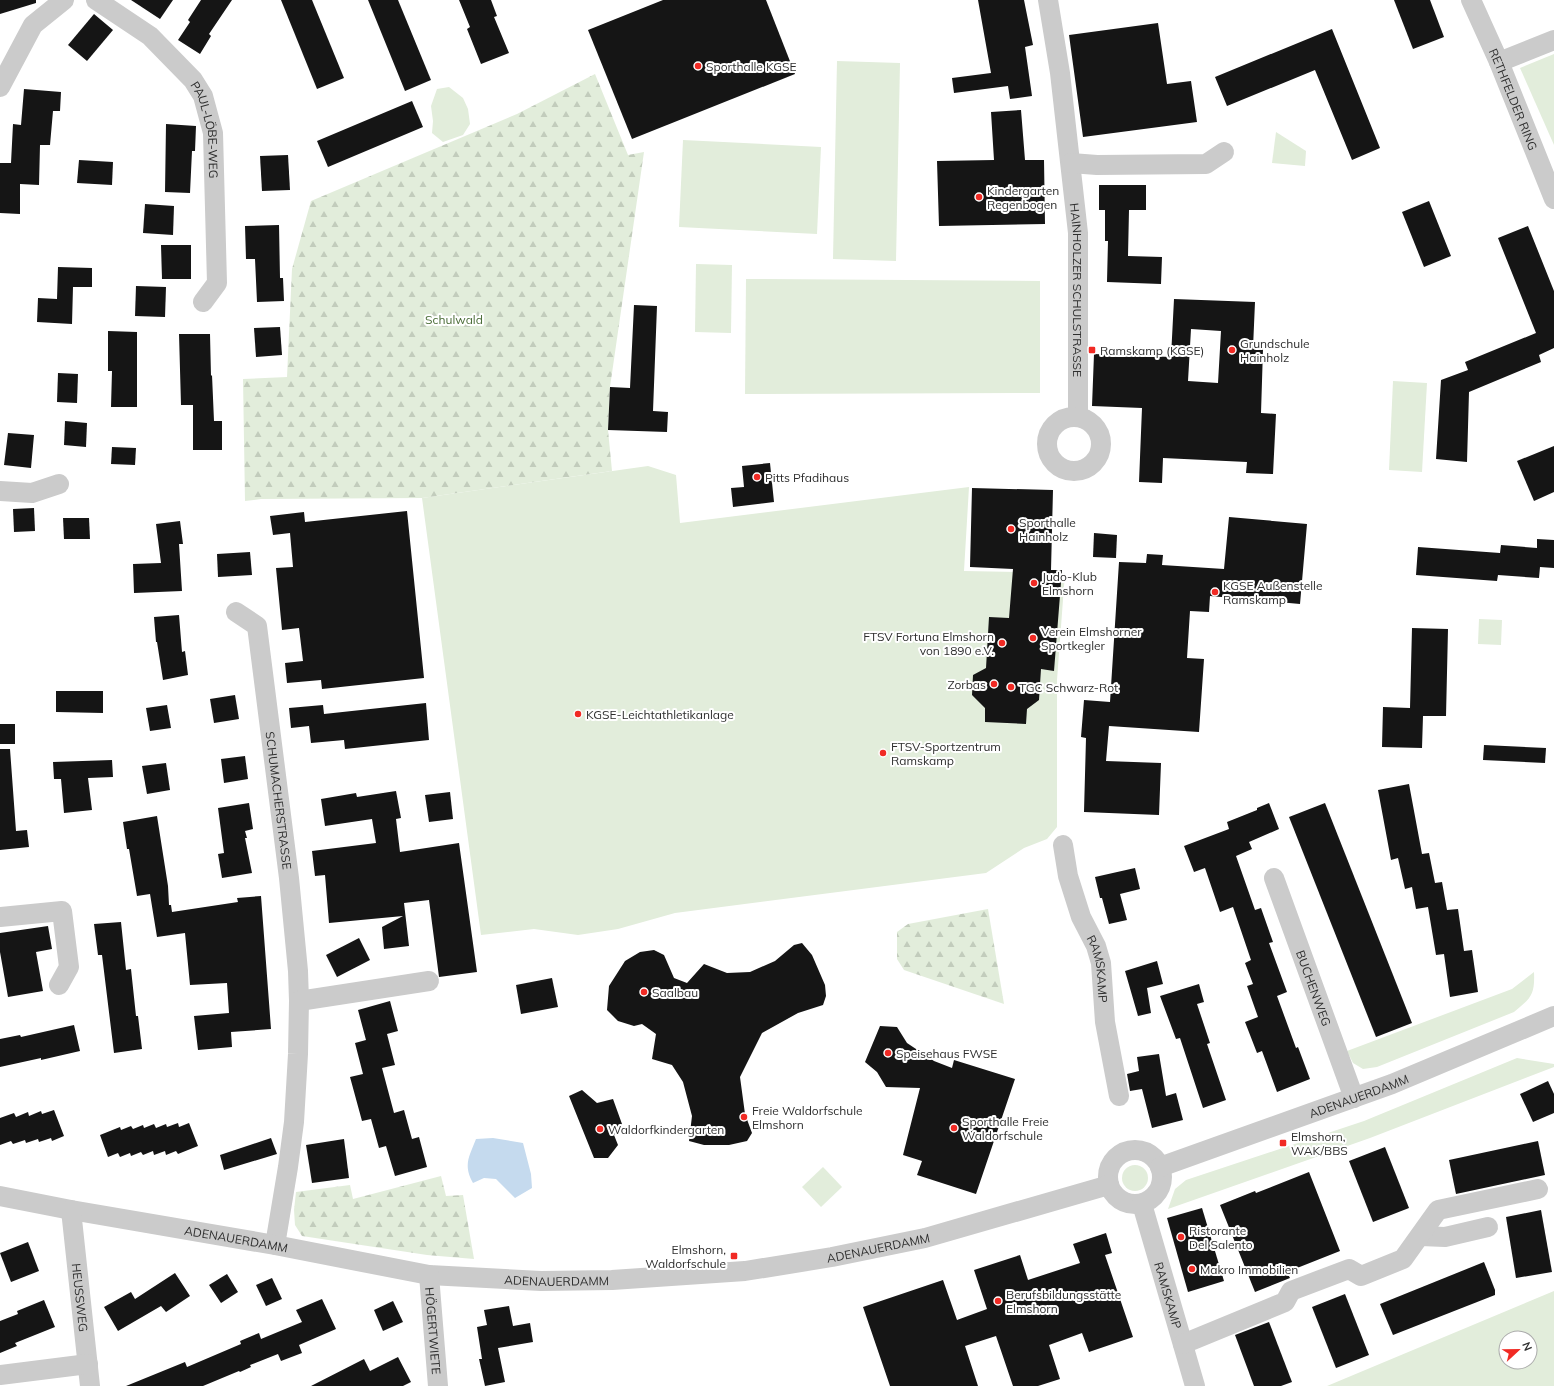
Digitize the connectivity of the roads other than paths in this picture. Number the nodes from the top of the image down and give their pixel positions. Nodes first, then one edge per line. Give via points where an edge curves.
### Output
1 (64, 0) edge
2 (96, 0) edge
3 (1048, 0) edge
4 (1471, 0) edge
5 (1554, 40) edge
6 (1499, 62) junction
7 (0, 87) edge
8 (1224, 152) dead end
9 (1070, 163) junction
10 (1554, 199) edge
11 (203, 302) dead end
12 (1078, 416) dead end
13 (59, 484) dead end
14 (0, 491) edge
15 (236, 612) dead end
16 (1063, 845) dead end
17 (1274, 878) dead end
18 (0, 917) edge
19 (430, 981) dead end
20 (59, 984) dead end
21 (299, 1001) junction
22 (1554, 1016) edge
23 (1119, 1096) dead end
24 (1354, 1098) junction
25 (1160, 1167) junction
26 (1109, 1185) junction
27 (1538, 1189) dead end
28 (0, 1196) edge
29 (1142, 1204) junction
30 (71, 1210) junction
31 (1488, 1227) dead end
32 (1421, 1236) junction
33 (275, 1245) junction
34 (429, 1275) junction
35 (1184, 1344) junction
36 (88, 1364) junction
37 (0, 1375) edge
38 (437, 1385) edge
39 (90, 1386) edge
40 (1195, 1386) edge

1 - 7 street via 33,25
2 - 11 street, PAUL-LÖBE-WEG via 150,36 193,80 203,96 213,133 217,283
3 - 9 street, HAINHOLZER SCHULSTRASSE via 1060,73
4 - 6 street, RETHFELDER RING
5 - 6 street
6 - 10 street, RETHFELDER RING
8 - 9 street via 1206,164
9 - 12 street, HAINHOLZER SCHULSTRASSE via 1078,233
13 - 14 street via 32,493
15 - 21 street, SCHUMACHERSTRASSE via 257,626 289,878
16 - 23 street, RAMSKAMP via 1068,876 1101,963 1105,1022
17 - 24 street, BUCHENWEG
18 - 20 street via 62,911 69,967
19 - 21 street
21 - 33 street, SCHUMACHERSTRASSE via 294,1122
22 - 24 street, ADENAUERDAMM
24 - 25 street, ADENAUERDAMM
25 - 26 street via 1147,1153 1138,1150 1128,1151 1120,1155 1110,1168
25 - 29 street via 1162,1176 1159,1189 1150,1200
26 - 29 street via 1119,1199 1126,1203
26 - 34 street, ADENAUERDAMM via 925,1238 745,1271 612,1280 541,1281
27 - 32 street via 1438,1210
28 - 30 street, ADENAUERDAMM
29 - 35 street, RAMSKAMP
30 - 33 street, ADENAUERDAMM
30 - 36 street, HEUSSWEG
31 - 32 street via 1445,1237
32 - 35 street via 1403,1259 1360,1276 1349,1269 1291,1291 1285,1302
33 - 34 street, ADENAUERDAMM
34 - 38 street, HÖGERTWIETE
35 - 40 street, RAMSKAMP
36 - 37 street
36 - 39 street, HEUSSWEG

